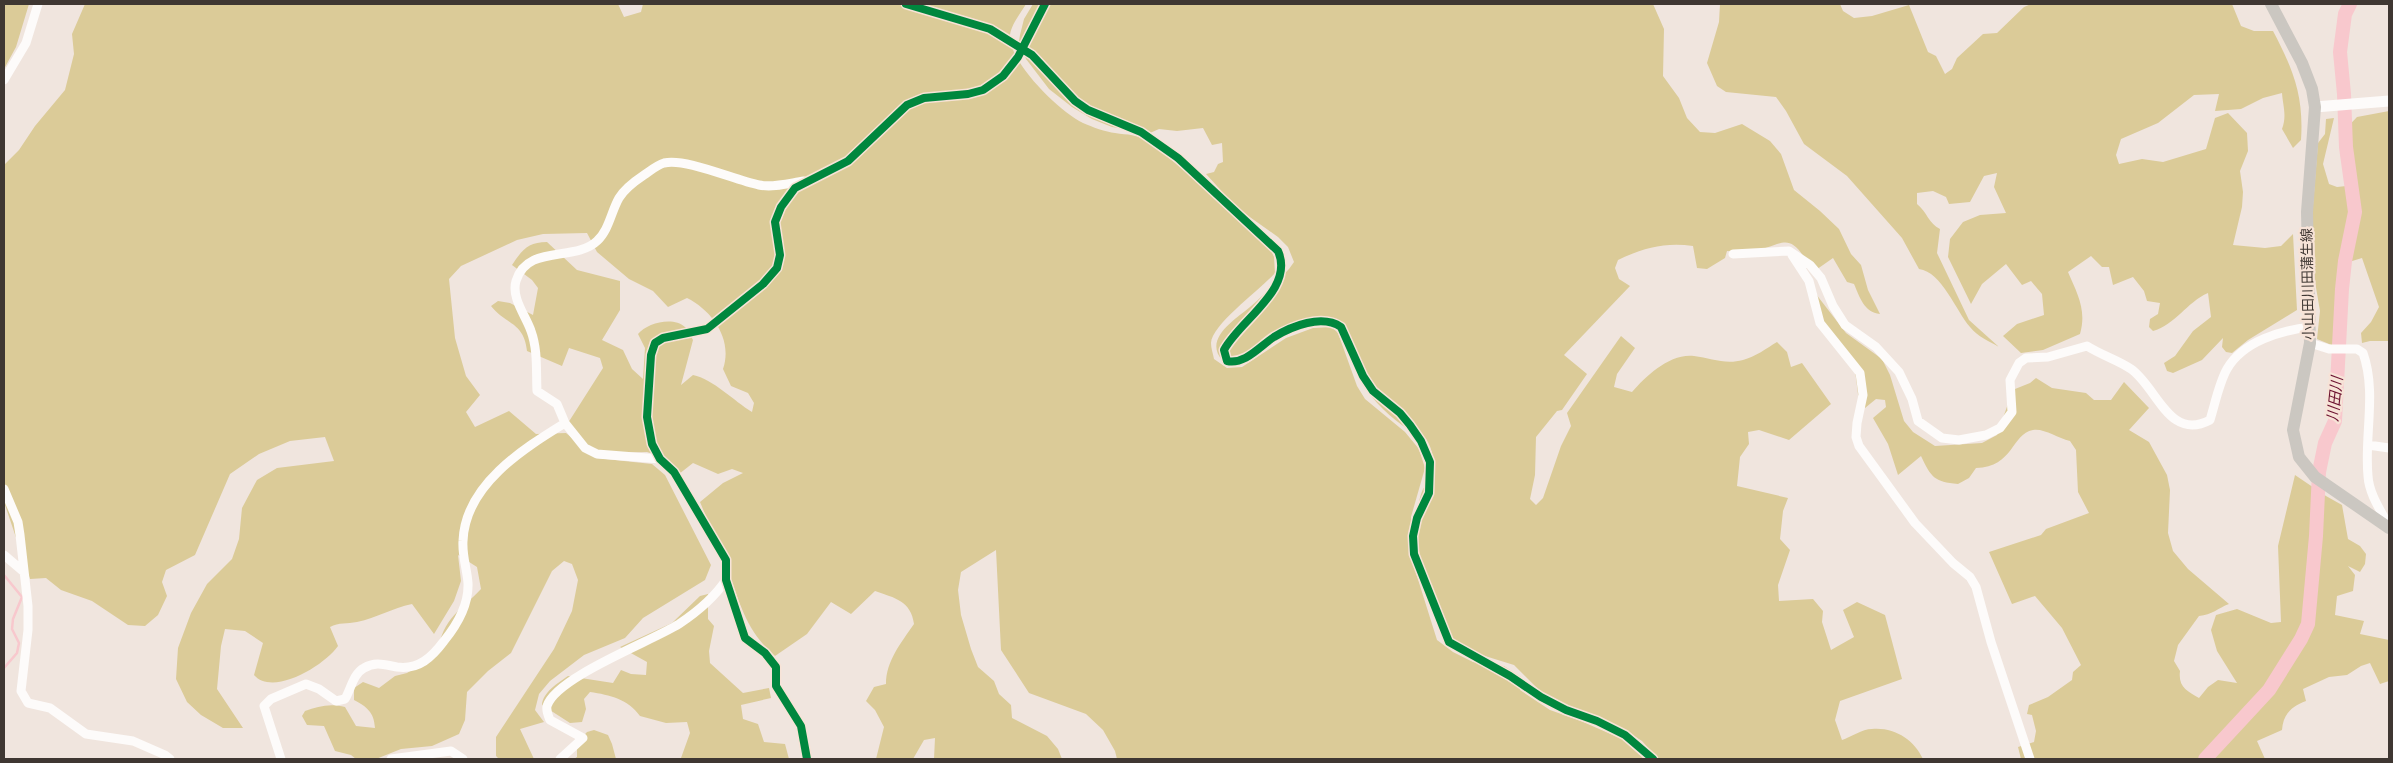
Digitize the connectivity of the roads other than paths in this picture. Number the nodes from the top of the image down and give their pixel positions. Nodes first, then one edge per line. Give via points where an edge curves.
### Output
1 (38, 4) edge
2 (906, 4) edge
3 (1045, 4) edge
4 (2271, 4) edge
5 (1022, 49) junction
6 (4, 80) edge
7 (2389, 101) edge
8 (2319, 107) junction
9 (811, 180) junction
10 (1789, 250) junction
11 (1733, 254) dead end
12 (2311, 327) junction
13 (2310, 343) junction
14 (565, 422) junction
15 (2368, 445) junction
16 (2389, 448) edge
17 (660, 459) junction
18 (4, 489) edge
19 (2389, 527) edge
20 (4, 555) edge
21 (24, 572) junction
22 (726, 580) junction
23 (170, 759) edge
24 (280, 759) edge
25 (391, 759) edge
26 (464, 759) edge
27 (560, 759) edge
28 (807, 759) edge
29 (1653, 759) edge
30 (2030, 759) edge

1 - 6 street via 26,44
2 - 5 street via 990,30
3 - 5 street
4 - 8 main road, 小山田川田蒲生線 via 2302,63
5 - 9 street via 1003,76 982,90 924,98 907,105 848,161
5 - 29 street via 1032,55 1075,101 1088,110 1141,132 1178,158 1278,251 1282,260 1276,286 1230,339 1224,350 1227,360 1234,362 1249,356 1275,336 1305,324 1325,321 1341,327 1363,376 1373,391 1410,425 1430,462 1429,493 1417,518 1414,554 1449,642 1541,697 1625,735
7 - 8 street
8 - 12 main road, 小山田川田蒲生線 via 2307,212
9 - 14 street via 760,185 698,167 664,163 631,184 620,196 604,234 596,243 528,263 516,282 515,293 532,332 537,391 556,404
9 - 17 street via 795,188 781,207 775,222 780,255 777,268 763,284 707,329 655,343 651,354 647,418 652,444
10 - 11 street
10 - 12 street via 1818,273 1845,325 1876,347 1899,372 1918,421 1942,438 1970,439 1986,436 2000,428 2012,412 2010,380 2019,363 2026,358 2048,357 2087,346 2132,370 2166,413 2186,425 2199,426 2210,420 2228,368 2243,350 2290,329
10 - 30 street via 1809,282 1820,323 1860,373 1863,395 1857,423 1859,446 1915,523 1970,577 1976,587
12 - 13 main road, 小山田川田蒲生線
13 - 15 street via 2329,349 2357,349 2363,353 2369,382
13 - 19 main road, 小山田川田蒲生線 via 2293,430 2296,448 2307,470
14 - 17 street via 585,448 597,454
14 - 24 street via 530,445 490,479 472,507 463,540 467,594 463,611 443,643 422,664 399,667 378,663 364,668 355,677 345,699 336,701 306,684 270,699 264,706
15 - 16 street
15 - 19 street via 2368,478
17 - 22 street via 674,472 726,560
18 - 21 street via 18,522
20 - 21 street
21 - 23 street via 28,630 21,691 28,702 50,708 86,734 133,741
22 - 27 street via 715,596 679,624 578,677 554,695 548,704 550,720 584,738
22 - 28 street via 745,638 776,666 776,686 801,726
25 - 26 street via 451,751

